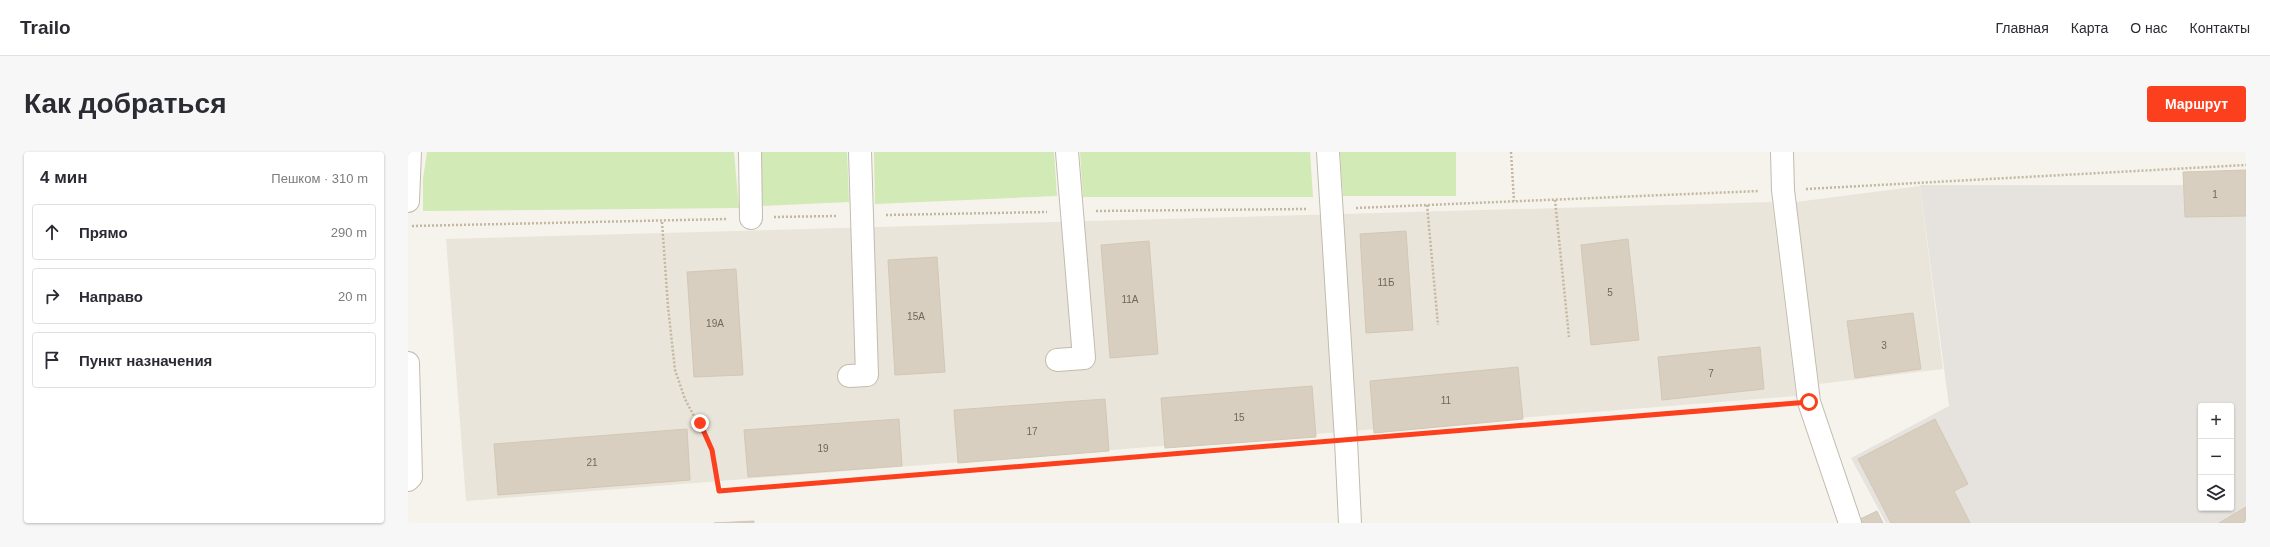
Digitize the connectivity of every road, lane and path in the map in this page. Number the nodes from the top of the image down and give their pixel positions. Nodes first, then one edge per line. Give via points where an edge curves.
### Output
1 (410, 152) edge
2 (750, 152) edge
3 (860, 152) edge
4 (1067, 152) edge
5 (1328, 152) edge
6 (1511, 152) edge
7 (1782, 152) edge
8 (2246, 165) edge
9 (1783, 190) junction
10 (1555, 200) junction
11 (408, 201) edge
12 (1514, 201) junction
13 (1427, 205) junction
14 (1331, 209) junction
15 (1073, 211) junction
16 (864, 216) junction
17 (752, 218) junction
18 (662, 222) junction
19 (408, 226) edge
20 (1438, 325) dead end
21 (1569, 337) dead end
22 (1057, 360) dead end
23 (408, 363) edge
24 (849, 376) dead end
25 (1809, 402) junction
26 (1346, 440) junction
27 (408, 480) edge
28 (1350, 523) edge
29 (1850, 523) edge

1 - 11 street
2 - 17 street
3 - 16 street
4 - 15 street
5 - 14 street
6 - 12 path
7 - 9 street
8 - 9 path
9 - 10 path
9 - 25 street
10 - 12 path
10 - 21 path
12 - 13 path
13 - 14 path
13 - 20 path
14 - 15 path
14 - 26 street
15 - 16 path
15 - 22 street via 1084,358
16 - 17 path
16 - 24 street via 867,375
17 - 18 path
18 - 19 path
18 - 26 path via 675,370 685,399 712,450 719,491
23 - 27 street via 411,477
25 - 26 path
25 - 29 street
26 - 28 street

